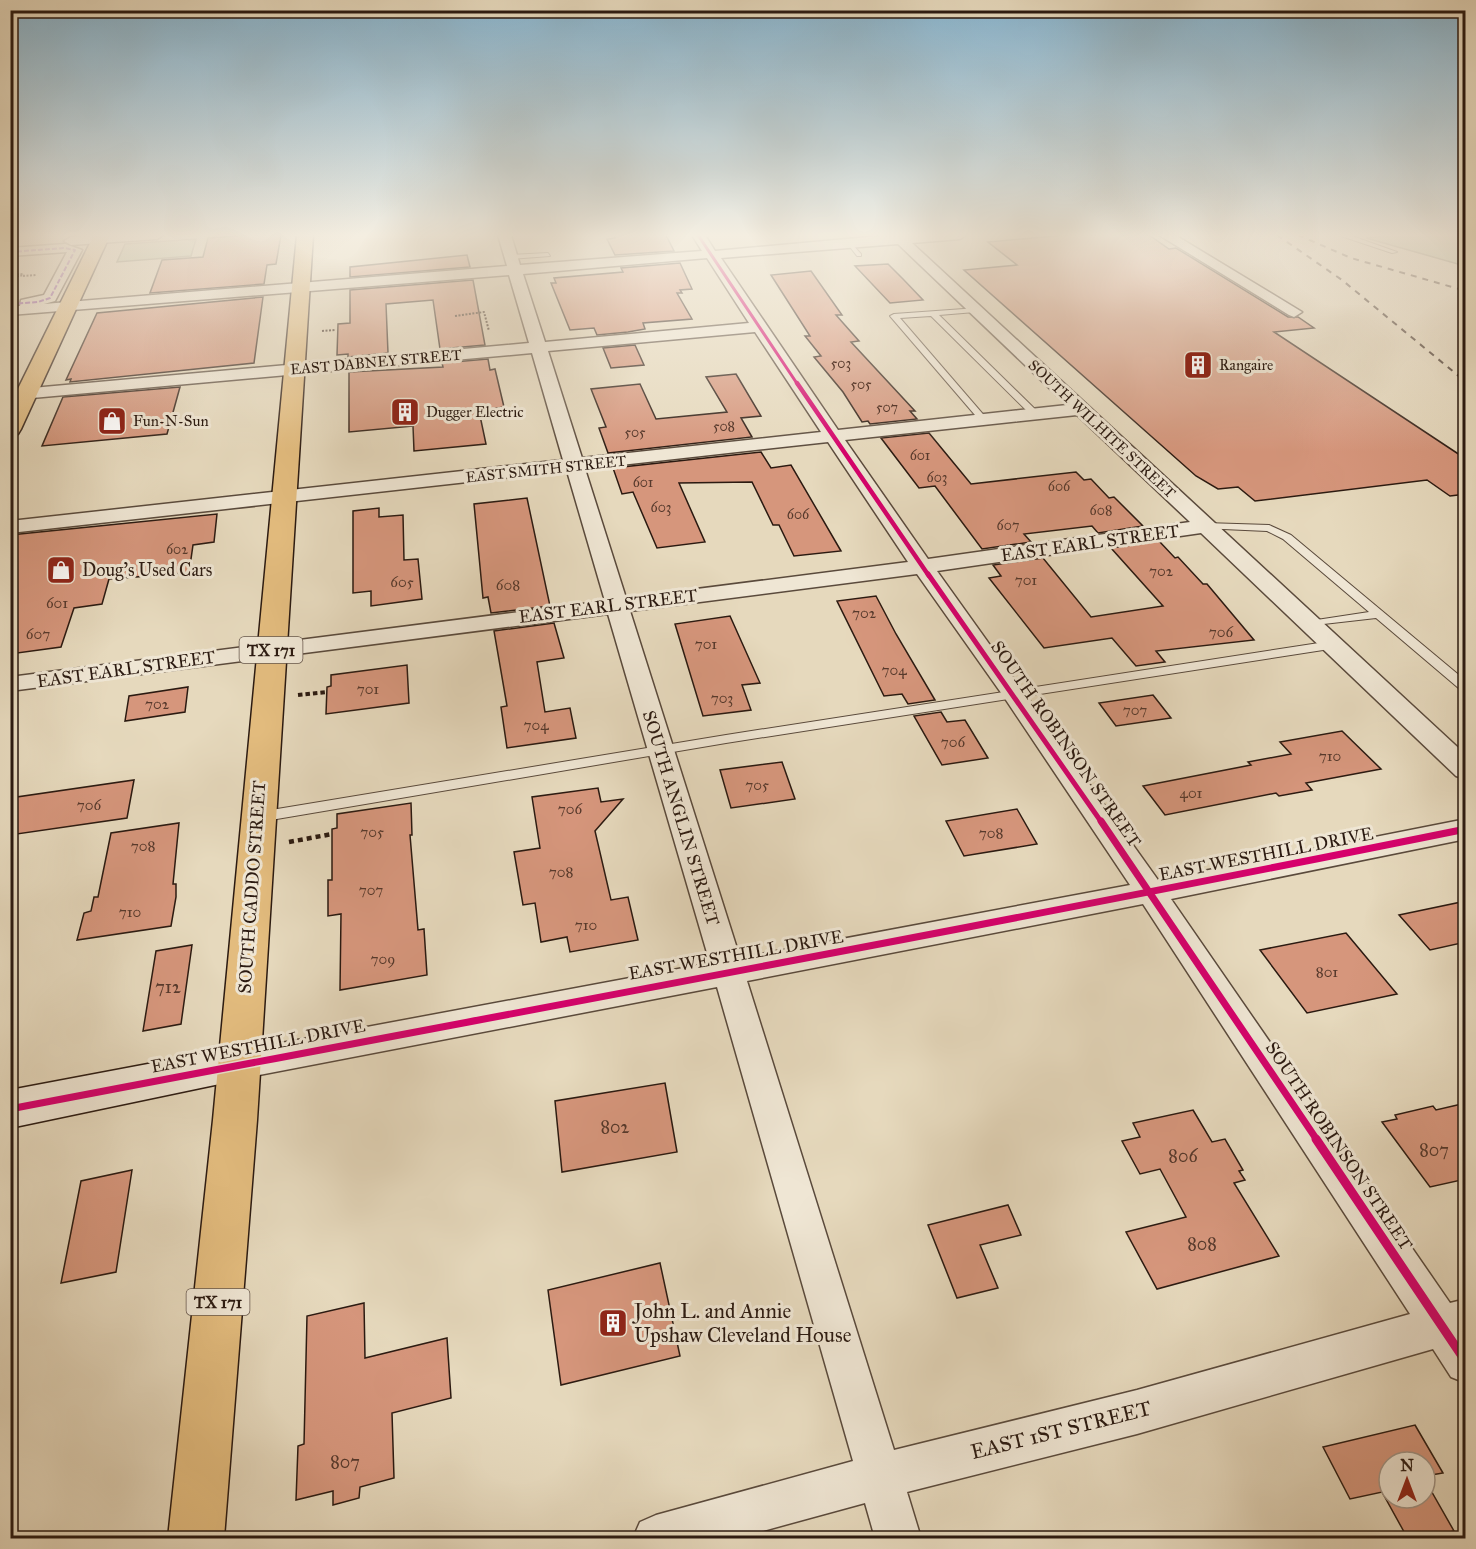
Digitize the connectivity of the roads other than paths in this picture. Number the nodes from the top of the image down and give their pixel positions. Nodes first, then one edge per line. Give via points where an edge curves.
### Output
1 (54, 307) edge
2 (68, 307) edge
3 (300, 307) edge
4 (525, 307) edge
5 (747, 307) edge
6 (972, 307) edge
7 (1286, 307) edge
8 (975, 310) junction
9 (10, 311) edge
10 (1294, 312) dead end
11 (933, 313) junction
12 (760, 327) junction
13 (538, 348) junction
14 (295, 370) junction
15 (19, 395) edge
16 (1081, 409) junction
17 (1035, 414) junction
18 (984, 420) junction
19 (10, 429) edge
20 (835, 438) junction
21 (573, 466) junction
22 (285, 497) junction
23 (1205, 526) junction
24 (10, 527) edge
25 (921, 566) junction
26 (616, 605) junction
27 (1378, 614) junction
28 (1310, 624) junction
29 (1332, 645) junction
30 (271, 650) junction
31 (10, 684) edge
32 (1466, 688) edge
33 (1014, 694) junction
34 (660, 749) junction
35 (1466, 770) edge
36 (258, 817) junction
37 (1466, 829) edge
38 (1151, 892) junction
39 (727, 971) junction
40 (238, 1065) junction
41 (10, 1109) edge
42 (1454, 1323) edge
43 (1466, 1362) edge
44 (879, 1476) junction
45 (196, 1539) edge
46 (656, 1539) edge
47 (898, 1539) edge

1 - 9 street
2 - 15 main road
3 - 14 main road, SOUTH CADDO STREET / TX 171
4 - 13 street, SOUTH ANGLIN STREET
5 - 12 street, SOUTH ROBINSON STREET
6 - 8 street, SOUTH WILHITE STREET
7 - 10 street
8 - 11 lane
8 - 16 street, SOUTH WILHITE STREET
11 - 17 lane
11 - 18 lane via 894,316
12 - 13 street, EAST DABNEY STREET
12 - 20 street, SOUTH ROBINSON STREET
13 - 14 street, EAST DABNEY STREET
13 - 21 street, SOUTH ANGLIN STREET
14 - 15 street, EAST DABNEY STREET
14 - 22 main road, SOUTH CADDO STREET / TX 171
15 - 19 main road
16 - 17 street, EAST SMITH STREET
16 - 23 street, SOUTH WILHITE STREET
17 - 18 street, EAST SMITH STREET
18 - 20 street, EAST SMITH STREET
20 - 21 street, EAST SMITH STREET
20 - 25 street, SOUTH ROBINSON STREET
21 - 22 street, EAST SMITH STREET
21 - 26 street, SOUTH ANGLIN STREET
22 - 24 street, EAST SMITH STREET
22 - 30 main road, SOUTH CADDO STREET / TX 171
23 - 25 street, EAST EARL STREET
23 - 27 lane via 1269,528 1278,532
23 - 28 street, SOUTH WILHITE STREET
25 - 26 street, EAST EARL STREET
25 - 33 street, SOUTH ROBINSON STREET
26 - 30 street, EAST EARL STREET
26 - 34 street, SOUTH ANGLIN STREET
27 - 28 lane
27 - 32 lane
28 - 29 street, SOUTH WILHITE STREET
29 - 33 lane
29 - 35 street, SOUTH WILHITE STREET
30 - 31 street, EAST EARL STREET
30 - 36 main road, SOUTH CADDO STREET / TX 171
33 - 34 lane
33 - 38 street, SOUTH ROBINSON STREET
34 - 36 lane
34 - 39 street, SOUTH ANGLIN STREET
36 - 40 main road, SOUTH CADDO STREET / TX 171
37 - 38 street, EAST WESTHILL DRIVE
38 - 39 street, EAST WESTHILL DRIVE
38 - 42 street, SOUTH ROBINSON STREET
39 - 40 street, EAST WESTHILL DRIVE
39 - 44 street, SOUTH ANGLIN STREET
40 - 41 street, EAST WESTHILL DRIVE
40 - 45 main road, SOUTH CADDO STREET / TX 171
42 - 43 street, SOUTH ROBINSON STREET
42 - 44 street, EAST 1ST STREET via 1137,1412
44 - 46 street, EAST 1ST STREET
44 - 47 street, SOUTH ANGLIN STREET

